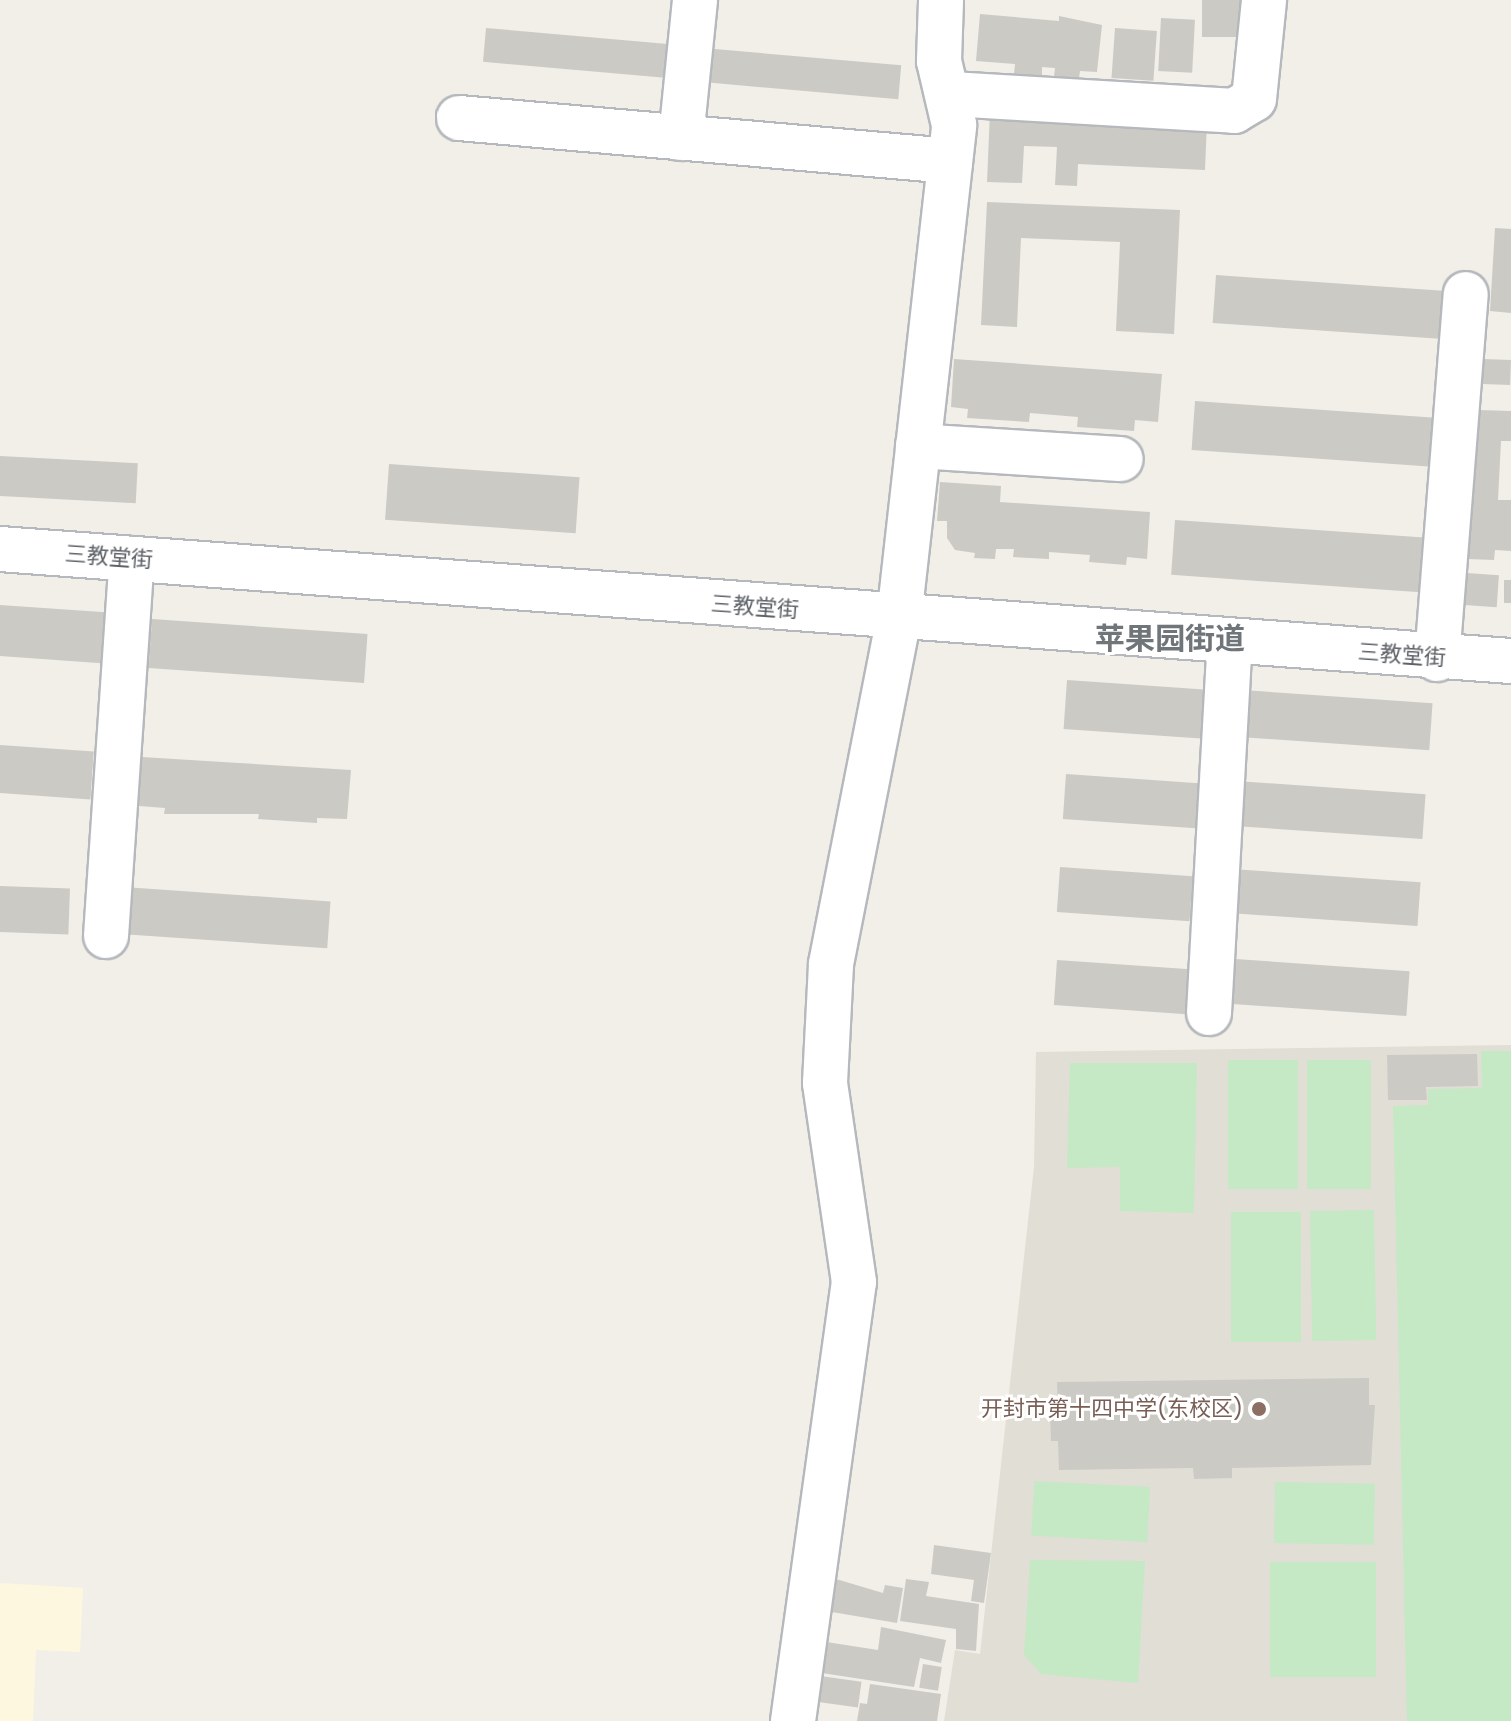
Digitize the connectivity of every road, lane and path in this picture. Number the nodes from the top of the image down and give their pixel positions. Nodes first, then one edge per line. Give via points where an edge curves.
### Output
1 (695, 0) edge
2 (941, 0) edge
3 (1264, 0) edge
4 (951, 94) junction
5 (459, 118) dead end
6 (681, 138) junction
7 (950, 161) junction
8 (1466, 294) dead end
9 (918, 446) junction
10 (1121, 459) dead end
11 (0, 549) edge
12 (132, 559) junction
13 (899, 618) junction
14 (1230, 643) junction
15 (1437, 659) junction
16 (1511, 661) edge
17 (106, 936) dead end
18 (1209, 1013) dead end
19 (793, 1721) edge

1 - 6 street
2 - 4 street via 939,61
3 - 4 street via 1254,99 1234,111
4 - 7 street
5 - 6 street
6 - 7 street
7 - 9 street
8 - 15 street
9 - 10 street
9 - 13 street
11 - 12 street, 三教堂街
12 - 13 street, 三教堂街
12 - 17 street
13 - 14 street, 三教堂街
13 - 19 street via 831,964 825,1083 854,1282
14 - 15 street, 三教堂街
14 - 18 street
15 - 16 street, 三教堂街

